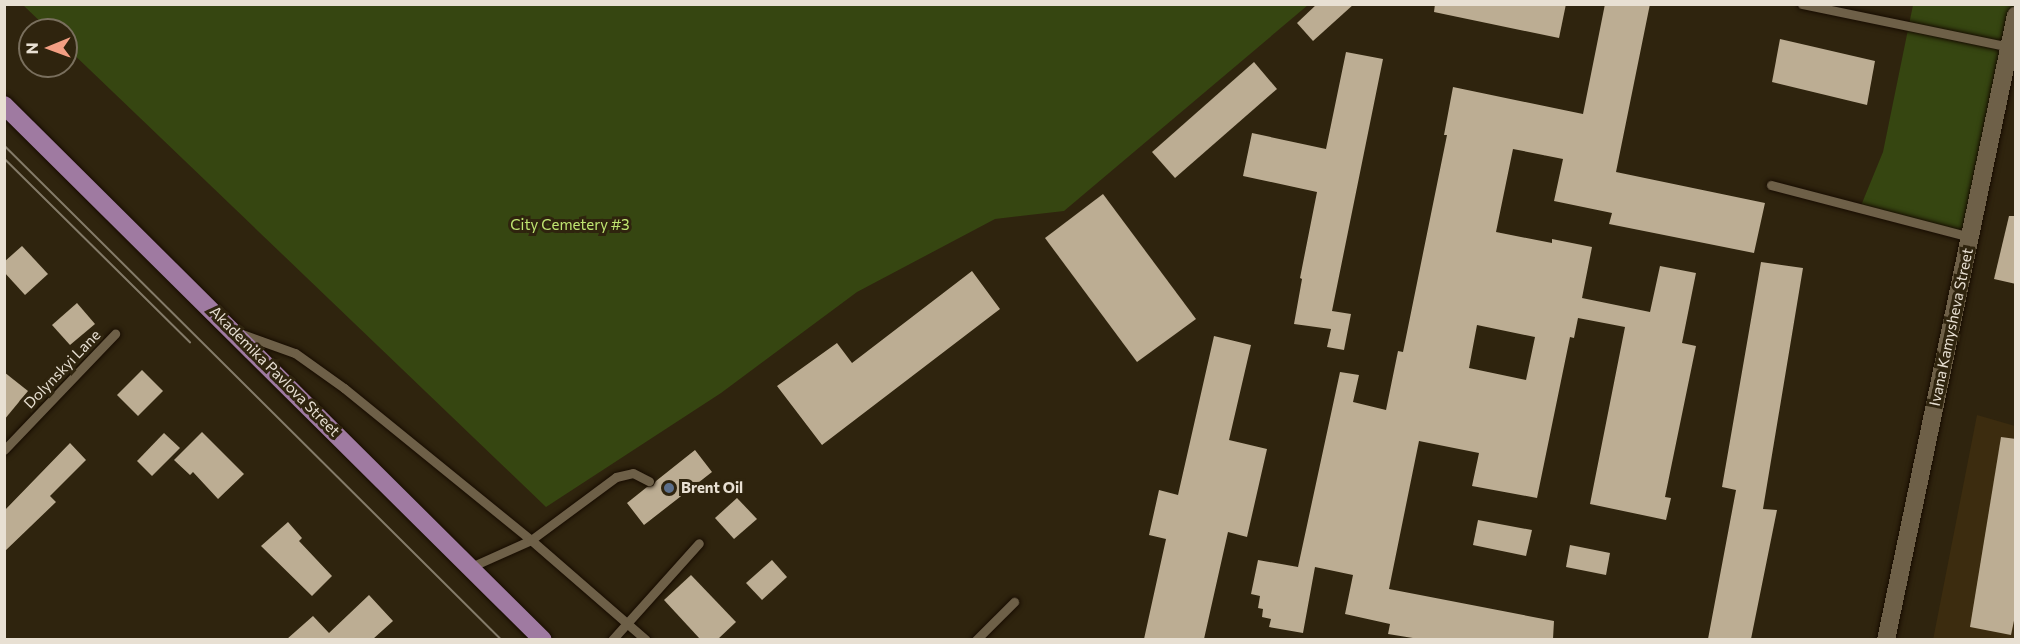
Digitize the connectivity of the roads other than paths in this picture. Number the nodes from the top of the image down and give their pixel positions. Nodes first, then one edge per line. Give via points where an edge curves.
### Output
1 (1802, 4) edge
2 (2016, 15) edge
3 (2009, 47) junction
4 (4, 105) edge
5 (1771, 184) dead end
6 (1970, 237) junction
7 (234, 331) junction
8 (115, 334) dead end
9 (4, 450) edge
10 (649, 481) dead end
11 (531, 540) junction
12 (699, 543) dead end
13 (472, 566) junction
14 (1014, 602) dead end
15 (629, 622) junction
16 (543, 639) edge
17 (612, 639) edge
18 (646, 639) edge
19 (976, 639) edge
20 (1886, 639) edge

1 - 3 lane
2 - 3 street, Ivana Kamysheva Street
3 - 6 street, Ivana Kamysheva Street
4 - 7 main road, Akademika Pavlova Street
5 - 6 lane
6 - 20 street, Ivana Kamysheva Street
7 - 11 lane via 295,353
7 - 13 main road, Akademika Pavlova Street
8 - 9 lane, Dolynskyi Lane
10 - 11 lane via 633,472 616,477
11 - 13 lane
11 - 15 lane
12 - 15 lane
13 - 16 main road, Akademika Pavlova Street
14 - 19 lane
15 - 17 lane
15 - 18 lane

